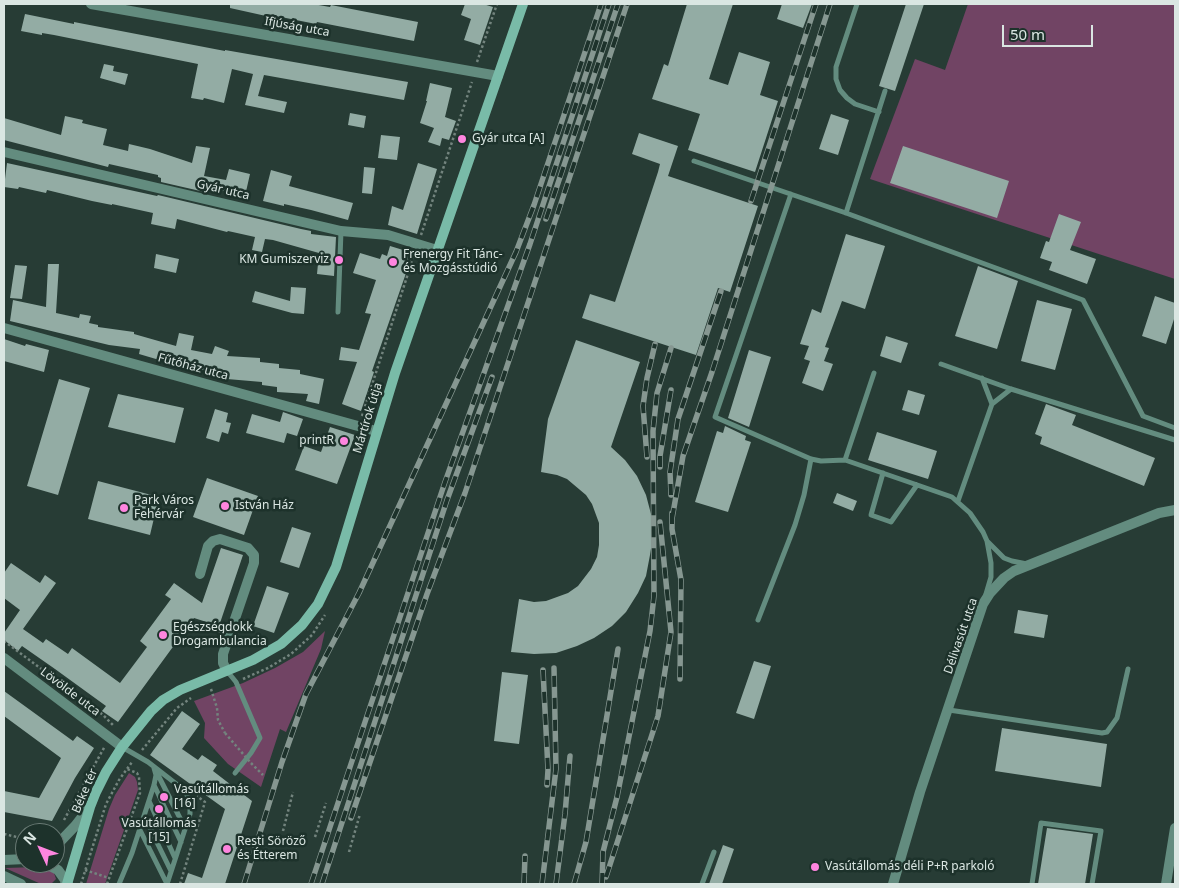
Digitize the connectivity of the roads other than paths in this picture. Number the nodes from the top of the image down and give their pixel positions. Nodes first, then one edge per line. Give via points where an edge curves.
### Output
1 (91, 4) edge
2 (523, 4) edge
3 (857, 4) edge
4 (498, 76) junction
5 (885, 91) dead end
6 (878, 112) junction
7 (4, 152) edge
8 (694, 161) dead end
9 (791, 194) junction
10 (846, 213) junction
11 (341, 231) junction
12 (437, 250) junction
13 (338, 312) dead end
14 (4, 328) edge
15 (941, 364) dead end
16 (874, 372) dead end
17 (982, 378) junction
18 (1011, 389) junction
19 (992, 404) junction
20 (1175, 428) edge
21 (376, 431) junction
22 (1175, 440) edge
23 (811, 459) junction
24 (845, 460) junction
25 (883, 473) junction
26 (918, 485) junction
27 (958, 501) junction
28 (1175, 510) edge
29 (987, 542) junction
30 (1035, 563) junction
31 (200, 574) dead end
32 (983, 604) junction
33 (758, 620) dead end
34 (4, 658) edge
35 (1128, 669) dead end
36 (227, 671) junction
37 (949, 710) junction
38 (122, 747) junction
39 (154, 767) junction
40 (235, 773) dead end
41 (154, 786) junction
42 (149, 801) junction
43 (90, 807) junction
44 (144, 816) junction
45 (1175, 828) edge
46 (140, 829) junction
47 (185, 829) junction
48 (65, 836) edge
49 (181, 843) junction
50 (714, 852) dead end
51 (176, 858) junction
52 (172, 872) junction
53 (60, 873) edge
54 (4, 876) edge
55 (21, 884) edge
56 (67, 884) edge
57 (119, 884) edge
58 (167, 884) edge
59 (702, 884) edge
60 (894, 884) edge
61 (1032, 884) edge
62 (1092, 884) edge
63 (1166, 884) edge

1 - 4 street, Ifjúság utca
2 - 4 street, Mártírok útja
3 - 6 lane via 836,67 836,79 847,98
4 - 12 street, Mártírok útja
5 - 6 lane
6 - 10 lane
7 - 11 street, Gyár utca
8 - 9 lane
9 - 10 lane
9 - 23 lane via 715,417
10 - 20 lane via 1083,300 1143,416
11 - 12 street, Gyár utca via 388,235
11 - 13 lane
12 - 21 street, Mártírok útja
14 - 21 street, Fűtőház utca
15 - 17 lane
16 - 24 lane
17 - 18 lane
17 - 19 lane
18 - 19 lane
18 - 22 lane
19 - 27 lane
21 - 36 street, Mártírok útja via 336,567 318,604 302,625 281,644
23 - 24 lane
23 - 33 lane via 795,525
24 - 25 lane
25 - 26 lane
25 - 26 lane via 870,515 891,522
26 - 27 lane
27 - 29 lane via 978,523
28 - 30 street, Délivasút utca via 1159,513
29 - 30 lane via 996,552 1012,561
29 - 32 lane via 991,576
30 - 32 street, Délivasút utca via 1004,578
31 - 36 street via 208,546 213,541 220,539 248,548 254,554 254,563 223,654
32 - 37 street, Délivasút utca
34 - 38 street, Lövölde utca
35 - 37 lane via 1117,718 1102,734
36 - 38 street, Mártírok útja via 163,700
36 - 40 lane via 236,682 260,738
37 - 60 street, Délivasút utca via 920,792
38 - 39 lane
38 - 43 street, Béke tér
39 - 41 lane
39 - 47 lane
39 - 47 lane via 188,795 192,806
41 - 42 lane
41 - 49 lane
42 - 44 lane
42 - 51 lane
43 - 48 street
43 - 56 street, Béke tér
44 - 46 lane
44 - 52 lane
45 - 63 street
46 - 57 lane
46 - 58 lane
47 - 49 lane
49 - 51 lane
50 - 59 lane
51 - 52 lane
52 - 58 lane
53 - 56 street
54 - 55 street
61 - 62 lane via 1041,823 1101,830

